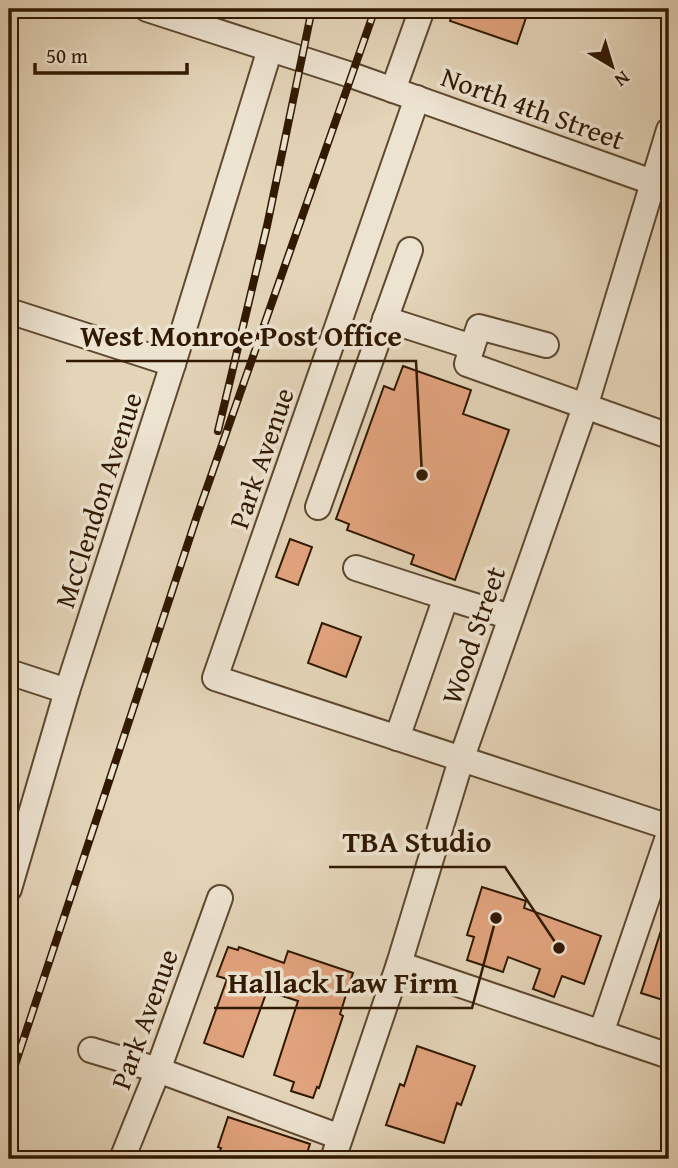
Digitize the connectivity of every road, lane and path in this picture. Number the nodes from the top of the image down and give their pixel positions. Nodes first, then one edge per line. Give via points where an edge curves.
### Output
1 (147, 9) edge
2 (422, 9) edge
3 (270, 49) junction
4 (393, 90) junction
5 (417, 98) junction
6 (669, 130) edge
7 (661, 185) edge
8 (410, 250) dead end
9 (9, 311) edge
10 (385, 319) junction
11 (546, 345) dead end
12 (472, 347) junction
13 (173, 364) junction
14 (585, 407) junction
15 (669, 436) edge
16 (318, 507) dead end
17 (356, 568) dead end
18 (446, 597) junction
19 (512, 617) junction
20 (9, 672) edge
21 (67, 691) junction
22 (397, 738) junction
23 (461, 760) junction
24 (669, 827) edge
25 (669, 834) edge
26 (9, 889) edge
27 (220, 898) dead end
28 (399, 964) junction
29 (601, 1033) junction
30 (92, 1051) dead end
31 (669, 1056) edge
32 (158, 1070) junction
33 (337, 1148) edge
34 (122, 1159) edge

1 - 3 street, North 4th Street
2 - 4 street
3 - 4 street, North 4th Street
3 - 13 street, McClendon Avenue
4 - 5 street, North 4th Street
5 - 7 street, North 4th Street
5 - 22 street, Park Avenue via 215,678
6 - 7 street, Wood Street
7 - 14 street, Wood Street
8 - 10 street
9 - 13 street
10 - 12 street
10 - 16 street
11 - 12 street via 479,327
12 - 14 street via 467,364
13 - 21 street, McClendon Avenue
14 - 15 street
14 - 19 street, Wood Street
17 - 18 street
18 - 19 street
18 - 22 street
19 - 23 street, Wood Street
20 - 21 street
21 - 26 street, McClendon Avenue
22 - 23 street
23 - 24 street
23 - 28 street, Wood Street
25 - 29 street
27 - 32 street, Park Avenue
28 - 29 street
28 - 33 street, Wood Street
29 - 31 street
30 - 32 street
32 - 33 street
32 - 34 street, Park Avenue

